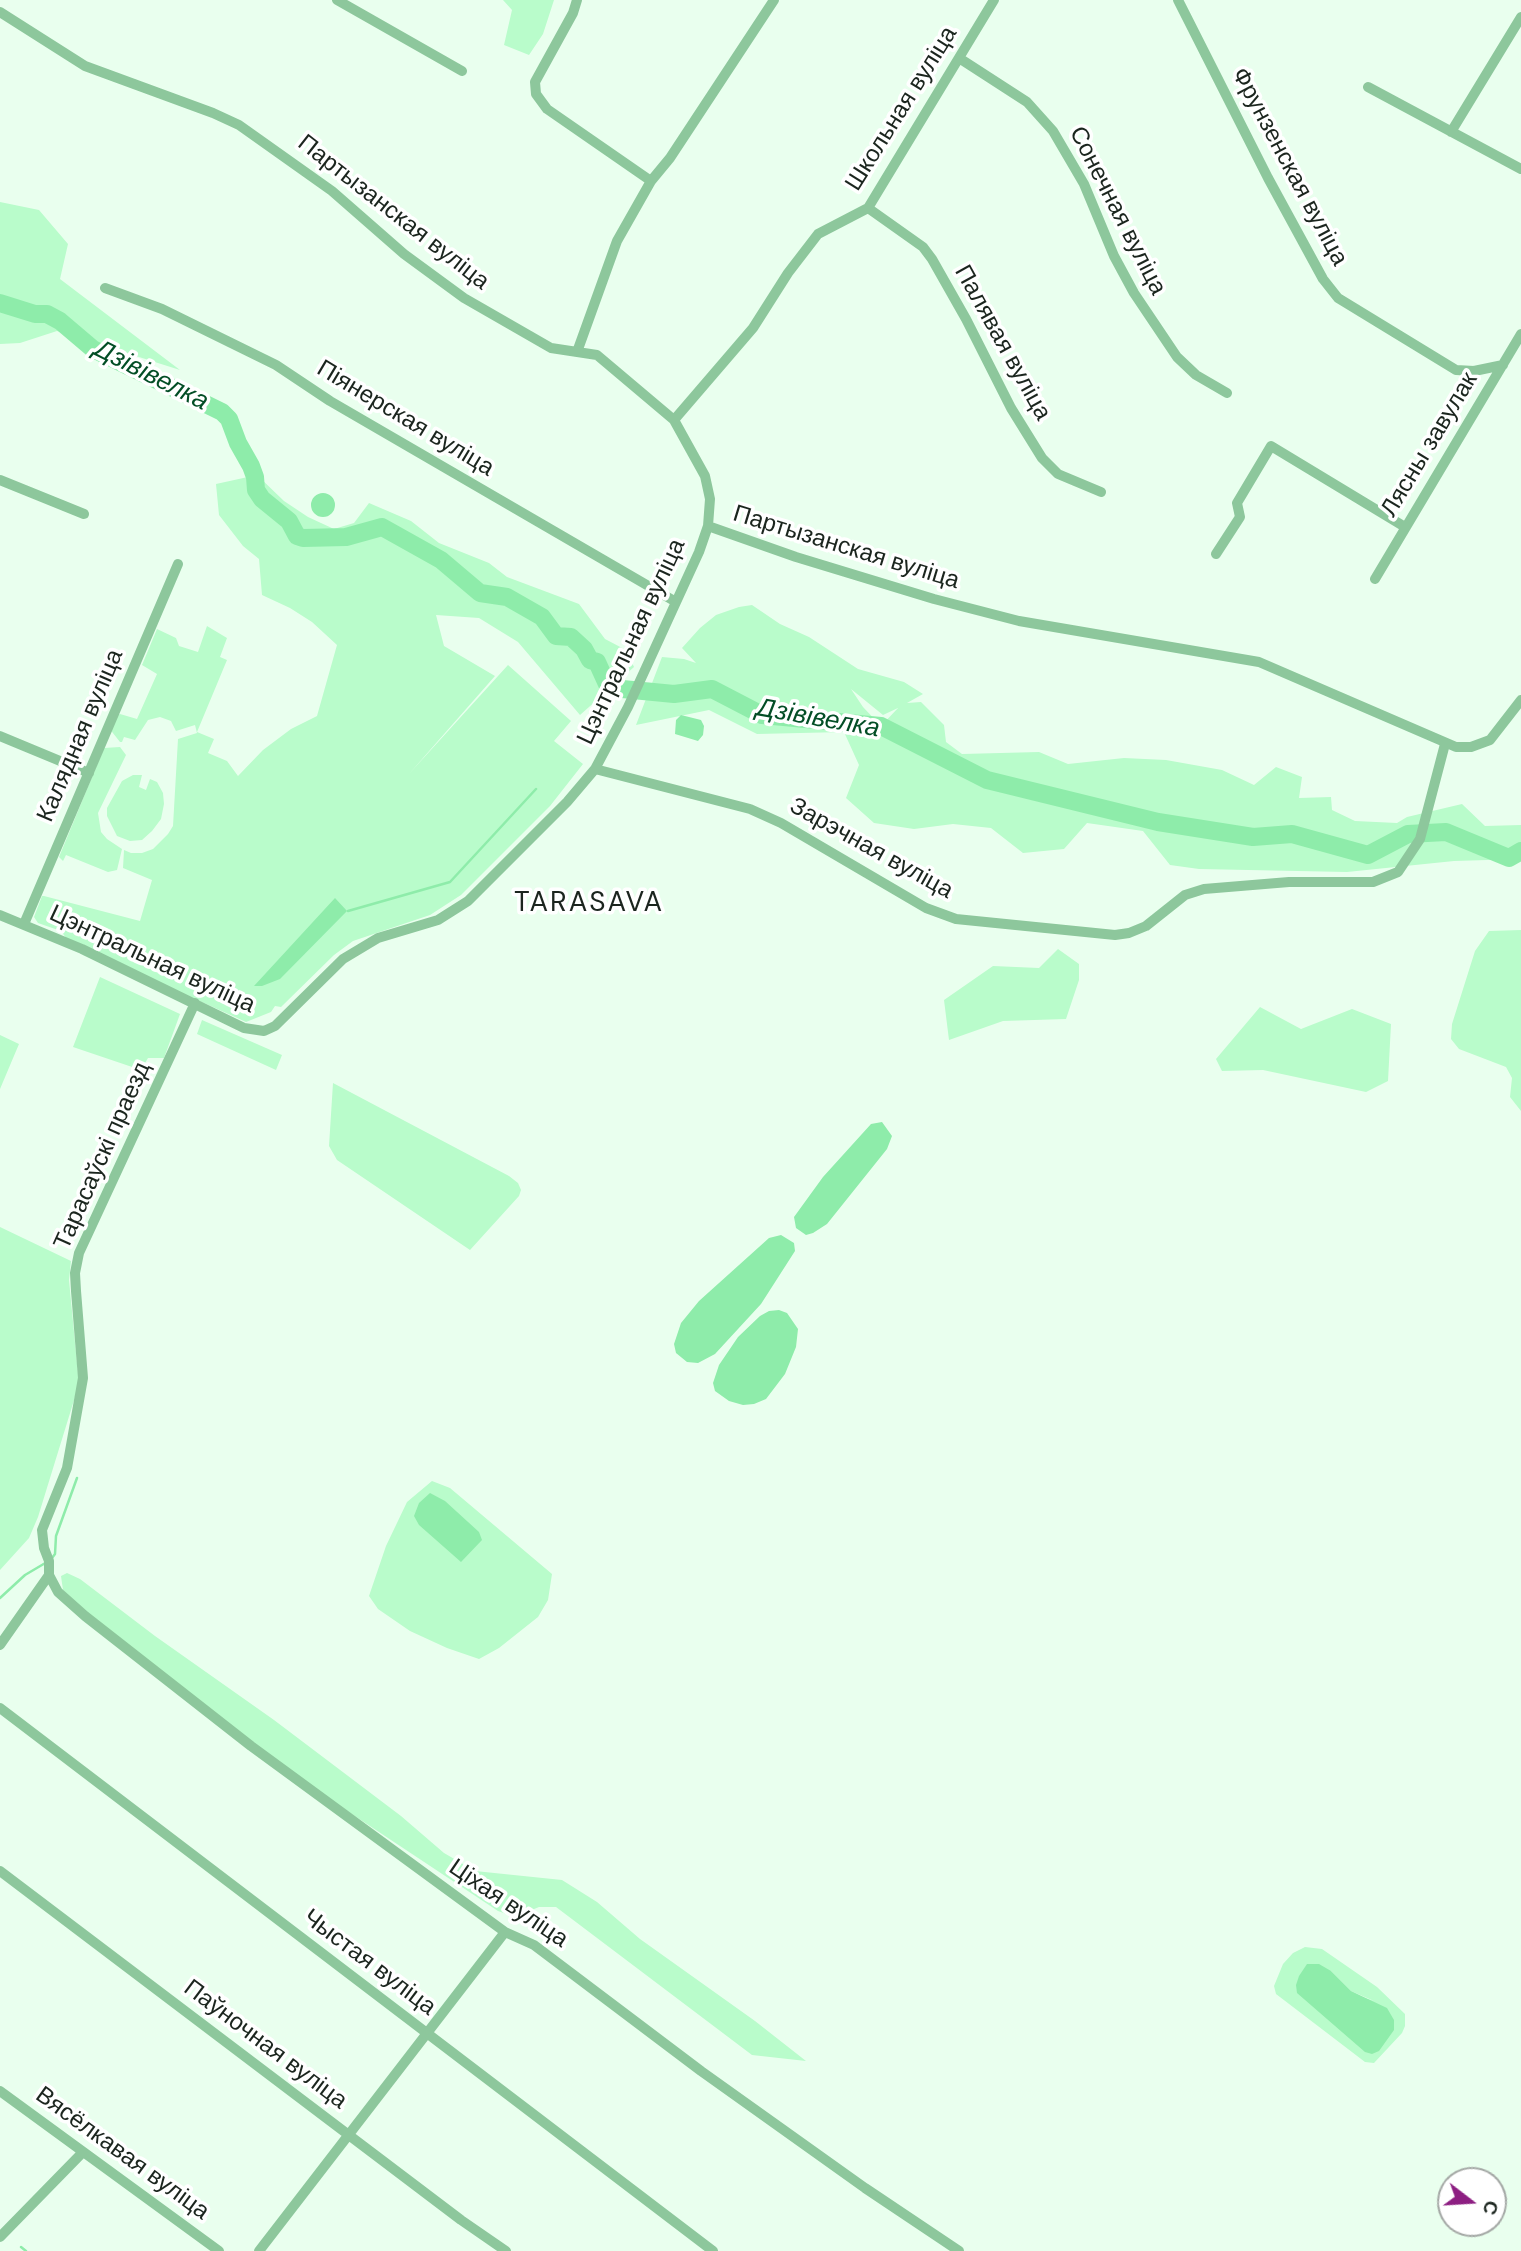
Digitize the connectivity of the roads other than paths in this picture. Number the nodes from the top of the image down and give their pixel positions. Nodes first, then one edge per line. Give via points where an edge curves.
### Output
1 (337, 0) edge
2 (577, 0) edge
3 (774, 0) edge
4 (994, 0) edge
5 (1178, 0) edge
6 (0, 12) edge
7 (1521, 17) edge
8 (959, 58) junction
9 (462, 71) dead end
10 (1368, 87) dead end
11 (1451, 132) junction
12 (1521, 169) edge
13 (651, 181) junction
14 (868, 208) junction
15 (105, 288) dead end
16 (1521, 334) edge
17 (577, 352) junction
18 (1503, 365) junction
19 (1227, 393) dead end
20 (674, 420) junction
21 (1, 485) edge
22 (1101, 492) dead end
23 (84, 514) dead end
24 (708, 527) junction
25 (1405, 527) junction
26 (1216, 554) dead end
27 (178, 564) dead end
28 (1375, 579) dead end
29 (676, 602) junction
30 (1521, 699) edge
31 (0, 736) edge
32 (1445, 744) junction
33 (595, 769) junction
34 (89, 773) junction
35 (0, 915) edge
36 (23, 925) junction
37 (195, 1003) junction
38 (48, 1575) junction
39 (0, 1645) edge
40 (0, 1708) edge
41 (0, 1871) edge
42 (505, 1932) junction
43 (426, 2033) junction
44 (0, 2091) edge
45 (348, 2134) junction
46 (83, 2152) junction
47 (0, 2238) edge
48 (219, 2251) edge
49 (259, 2251) edge
50 (506, 2251) edge
51 (713, 2251) edge
52 (959, 2251) edge

1 - 9 street
2 - 13 street via 535,82 536,94 547,109
3 - 13 street
4 - 8 street, Школьная вуліца
5 - 18 street, Фрунзенская вуліца via 1322,279 1338,298 1456,370
6 - 17 street, Партызанская вуліца via 85,66 239,125 332,191 404,254 464,298 551,348
7 - 11 street
8 - 14 street, Школьная вуліца
8 - 19 street, Сонечная вуліца via 1027,102 1053,131 1084,184 1134,293 1177,357 1196,375
10 - 11 street
11 - 12 street
13 - 17 street via 617,242
14 - 20 street, Школьная вуліца via 818,234 753,328
14 - 22 street, Палявая вуліца via 923,247 932,259 1042,458 1058,474
15 - 29 street, Піянерская вуліца via 162,309 276,365
16 - 18 street, Лясны завулак
17 - 20 street, Партызанская вуліца via 597,355
18 - 25 street, Лясны завулак
20 - 24 street, Партызанская вуліца via 708,482
21 - 23 street
24 - 29 street, Цэнтральная вуліца
24 - 32 street, Партызанская вуліца via 909,592 1019,621 1259,662
25 - 26 street via 1271,446 1237,503 1240,517
25 - 28 street, Лясны завулак
27 - 34 street, Калядная вуліца
29 - 33 street, Цэнтральная вуліца
30 - 32 street, Партызанская вуліца via 1500,730 1481,745
31 - 34 street
32 - 33 street, Зарэчная вуліца via 1421,833 1398,872 1373,882 1205,889 1185,895 1146,926 1115,935 956,919 926,908 750,809
33 - 37 street, Цэнтральная вуліца via 468,901 438,920 378,939 342,959 275,1026 264,1031 244,1028
34 - 36 street, Калядная вуліца
35 - 36 street, Цэнтральная вуліца
36 - 37 street, Цэнтральная вуліца
37 - 38 street, Тарасаўскі праезд via 79,1253 75,1273 83,1378 67,1468 42,1530
38 - 39 street
38 - 42 street, Ціхая вуліца via 58,1592 152,1669
40 - 43 street, Чыстая вуліца
41 - 45 street, Паўночная вуліца
42 - 43 street
42 - 52 street, Ціхая вуліца via 534,1945 701,2071
43 - 45 street
43 - 51 street, Чыстая вуліца
44 - 46 street, Вясёлкавая вуліца
45 - 49 street
45 - 50 street, Паўночная вуліца
46 - 47 street
46 - 48 street, Вясёлкавая вуліца

